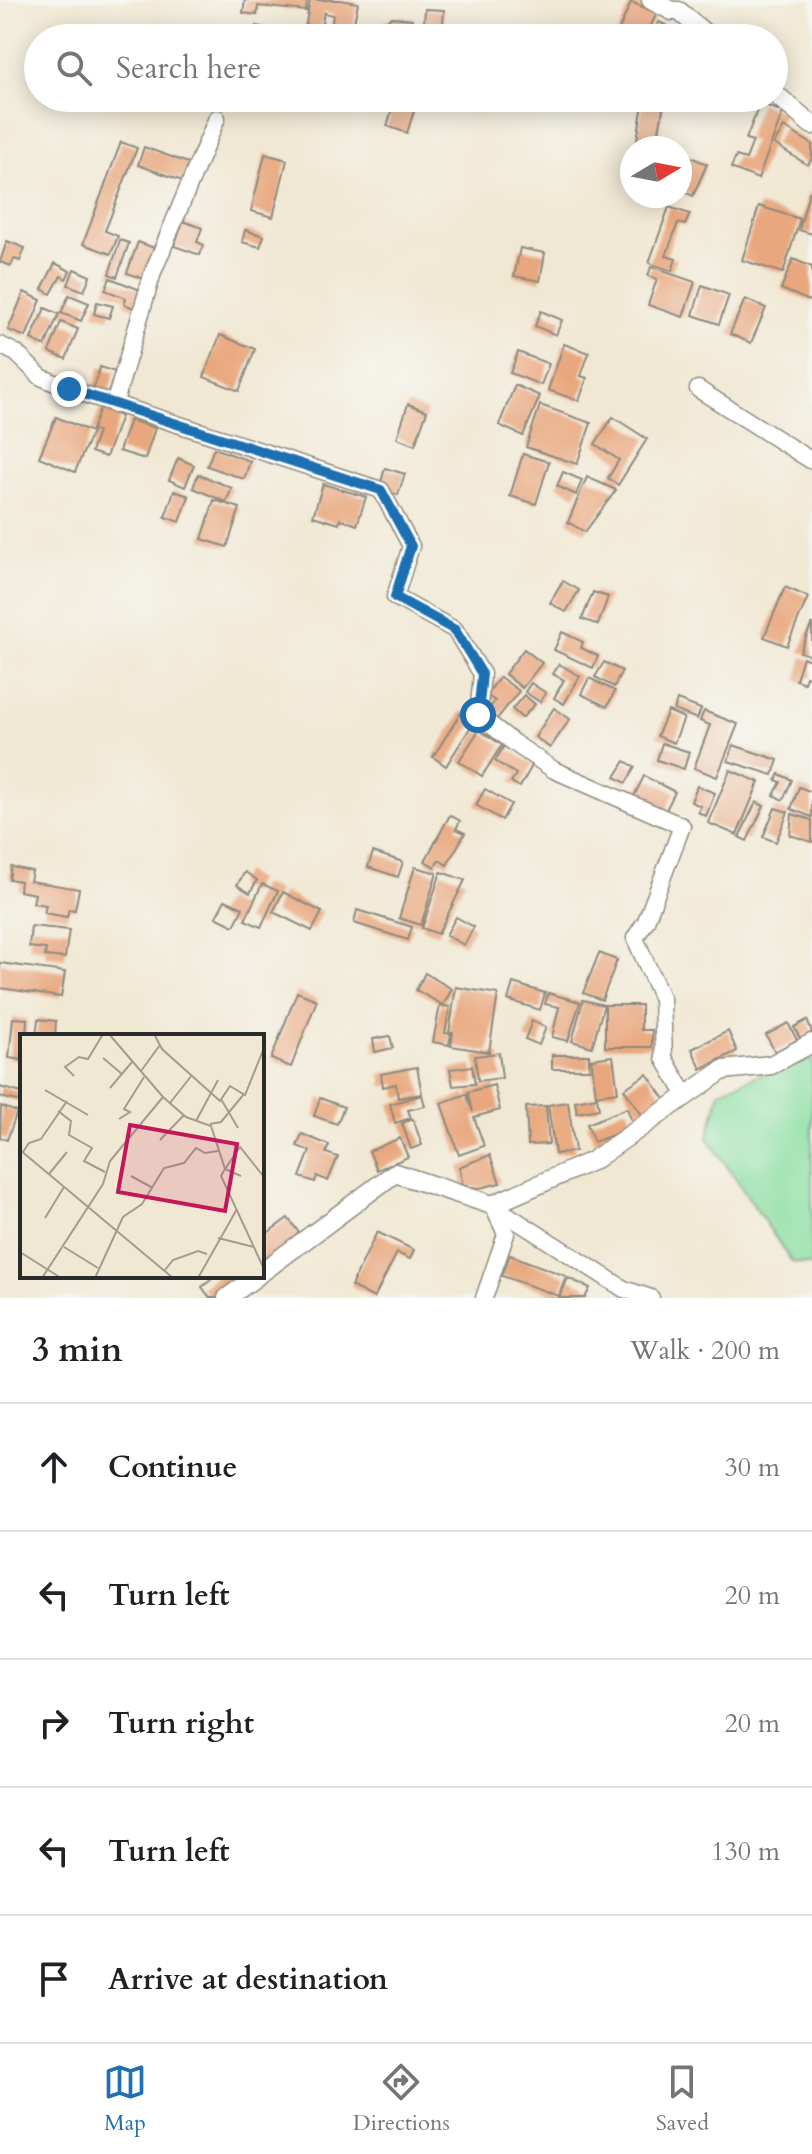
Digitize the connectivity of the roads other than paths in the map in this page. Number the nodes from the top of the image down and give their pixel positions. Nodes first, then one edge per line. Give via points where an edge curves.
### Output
1 (651, 0) edge
2 (676, 6) edge
3 (694, 24) edge
4 (788, 105) edge
5 (217, 118) dead end
6 (812, 125) edge
7 (0, 345) edge
8 (698, 389) dead end
9 (114, 405) junction
10 (812, 461) edge
11 (812, 1043) edge
12 (686, 1096) junction
13 (492, 1205) junction
14 (264, 1271) edge
15 (254, 1278) edge
16 (227, 1298) edge
17 (484, 1298) edge
18 (651, 1298) edge

1 - 2 street
2 - 3 street
4 - 6 street
5 - 9 street via 153,272
7 - 9 street via 41,377
8 - 10 street
9 - 12 street via 381,490 411,546 395,597 455,630 482,674 478,715 554,770 682,826 635,938 662,999 664,1058
11 - 12 street via 771,1065 723,1070
12 - 13 street via 594,1160
13 - 14 street via 395,1173
13 - 17 street via 506,1234
13 - 18 street via 624,1289
15 - 16 street

